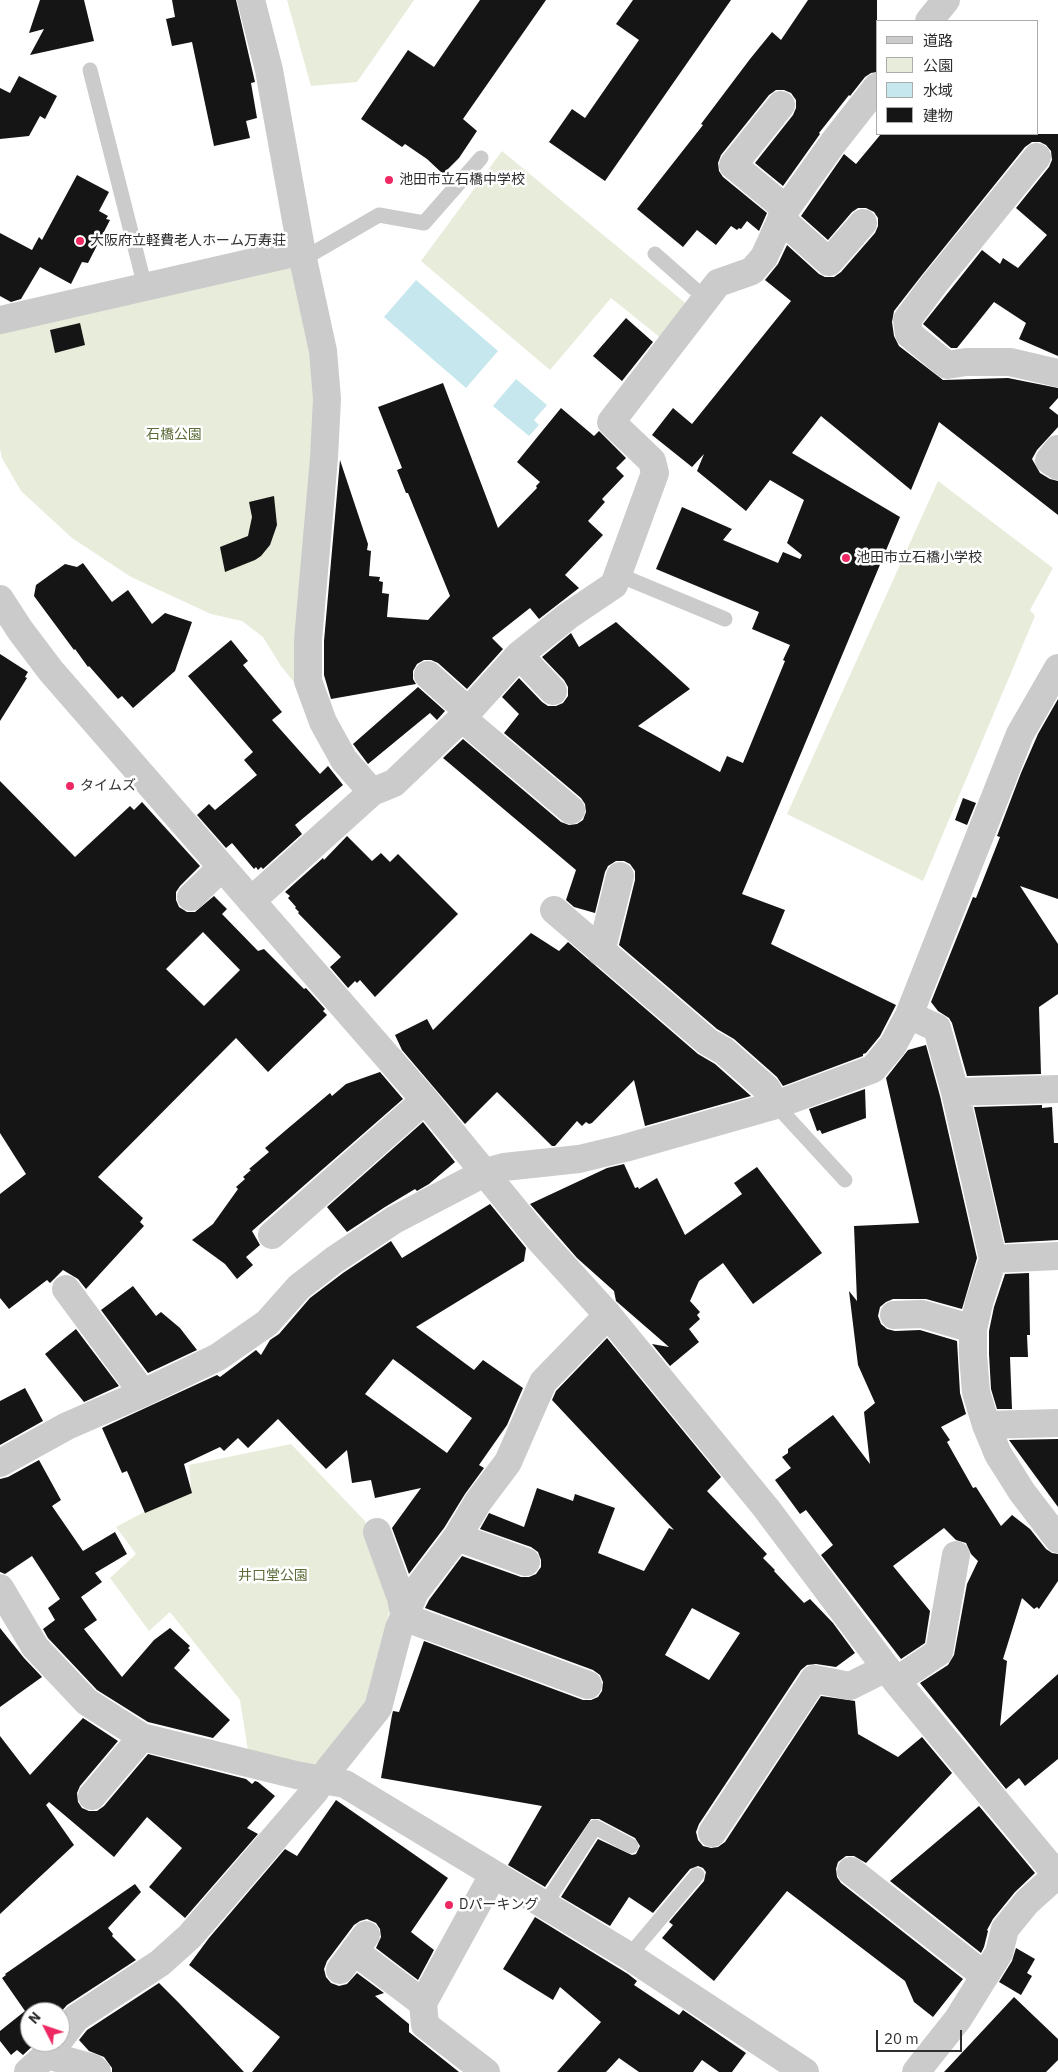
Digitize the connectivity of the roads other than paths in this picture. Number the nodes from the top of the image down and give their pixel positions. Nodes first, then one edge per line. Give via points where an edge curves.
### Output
1 (251, 0) edge
2 (946, 0) edge
3 (930, 20) edge
4 (90, 70) dead end
5 (876, 88) edge
6 (781, 105) dead end
7 (1037, 157) dead end
8 (481, 158) dead end
9 (784, 214) junction
10 (863, 223) dead end
11 (655, 254) dead end
12 (302, 255) junction
13 (145, 287) junction
14 (706, 299) junction
15 (0, 320) edge
16 (1058, 373) edge
17 (1058, 448) edge
18 (1058, 466) edge
19 (619, 575) junction
20 (0, 598) edge
21 (725, 619) dead end
22 (519, 655) junction
23 (1058, 668) edge
24 (428, 675) dead end
25 (553, 691) dead end
26 (465, 715) junction
27 (372, 792) junction
28 (571, 810) dead end
29 (221, 868) junction
30 (620, 876) dead end
31 (191, 897) dead end
32 (251, 901) junction
33 (554, 910) dead end
34 (601, 952) junction
35 (909, 1015) junction
36 (1058, 1089) edge
37 (956, 1092) junction
38 (426, 1100) junction
39 (776, 1105) junction
40 (486, 1172) junction
41 (845, 1180) dead end
42 (272, 1235) dead end
43 (1058, 1256) edge
44 (993, 1260) junction
45 (66, 1289) dead end
46 (608, 1315) junction
47 (894, 1315) dead end
48 (973, 1329) junction
49 (143, 1393) junction
50 (1058, 1423) edge
51 (986, 1425) junction
52 (0, 1463) edge
53 (378, 1532) dead end
54 (457, 1537) junction
55 (1058, 1539) edge
56 (956, 1555) dead end
57 (526, 1562) dead end
58 (0, 1588) edge
59 (404, 1614) junction
60 (891, 1674) junction
61 (588, 1685) dead end
62 (142, 1737) junction
63 (322, 1780) junction
64 (92, 1796) dead end
65 (712, 1833) dead end
66 (631, 1846) dead end
67 (851, 1871) dead end
68 (493, 1875) junction
69 (697, 1875) dead end
70 (1058, 1876) edge
71 (544, 1906) junction
72 (353, 1952) dead end
73 (629, 1956) junction
74 (985, 1976) junction
75 (423, 2003) junction
76 (70, 2025) edge
77 (48, 2052) edge
78 (97, 2072) edge
79 (486, 2072) edge
80 (805, 2072) edge
81 (916, 2072) edge

1 - 12 street via 269,70
2 - 3 street
4 - 13 lane
5 - 9 street
6 - 9 street via 733,165
7 - 16 street via 907,320 909,334 946,365 1010,362
8 - 12 lane via 424,223 379,215
9 - 10 street via 829,262
9 - 14 street via 764,257 752,272 718,283
11 - 14 lane
12 - 13 street
12 - 27 street via 323,351 327,400 308,640 308,681 323,722 344,760
13 - 15 street
14 - 19 street via 611,422 652,461 655,473
17 - 18 street via 1049,460
19 - 21 lane
19 - 22 street via 614,585
20 - 29 street via 52,672
22 - 25 street
22 - 26 street
23 - 35 street via 1020,734
24 - 26 street
26 - 27 street via 394,783
26 - 28 street
27 - 32 street
29 - 31 street
29 - 32 street
30 - 34 street
32 - 38 street
33 - 34 street
34 - 39 street via 708,1042 724,1050 767,1089
35 - 37 street via 938,1028
35 - 39 street via 893,1045 873,1069
36 - 37 street
37 - 44 street
38 - 40 street
38 - 42 street via 303,1193
39 - 40 street via 579,1159
39 - 41 lane
40 - 46 street via 538,1238
40 - 49 street via 394,1220 334,1260 299,1287 267,1323 218,1357
43 - 44 street
44 - 48 street
45 - 49 street
46 - 54 street via 543,1382 508,1462
46 - 60 street via 766,1508
47 - 48 street via 922,1314
48 - 51 street via 976,1392
49 - 52 street via 67,1426
50 - 51 street
51 - 55 street via 1022,1492
53 - 59 street
54 - 57 street
54 - 59 street via 415,1592
56 - 60 street via 939,1652
58 - 62 street via 35,1647 87,1702
59 - 61 street via 409,1619
59 - 63 street via 378,1708
60 - 65 street via 850,1686 814,1679
60 - 70 street
62 - 63 street
62 - 64 street
63 - 68 street via 345,1784
63 - 76 street via 190,1936 160,1963 76,2018
66 - 71 lane via 595,1827
67 - 74 street
68 - 71 street
68 - 75 street
69 - 73 lane
70 - 74 street via 1027,1902 1005,1930 999,1953
71 - 73 street
72 - 75 street
73 - 80 street
74 - 81 street via 958,2019
75 - 79 street via 425,2025
77 - 78 street

